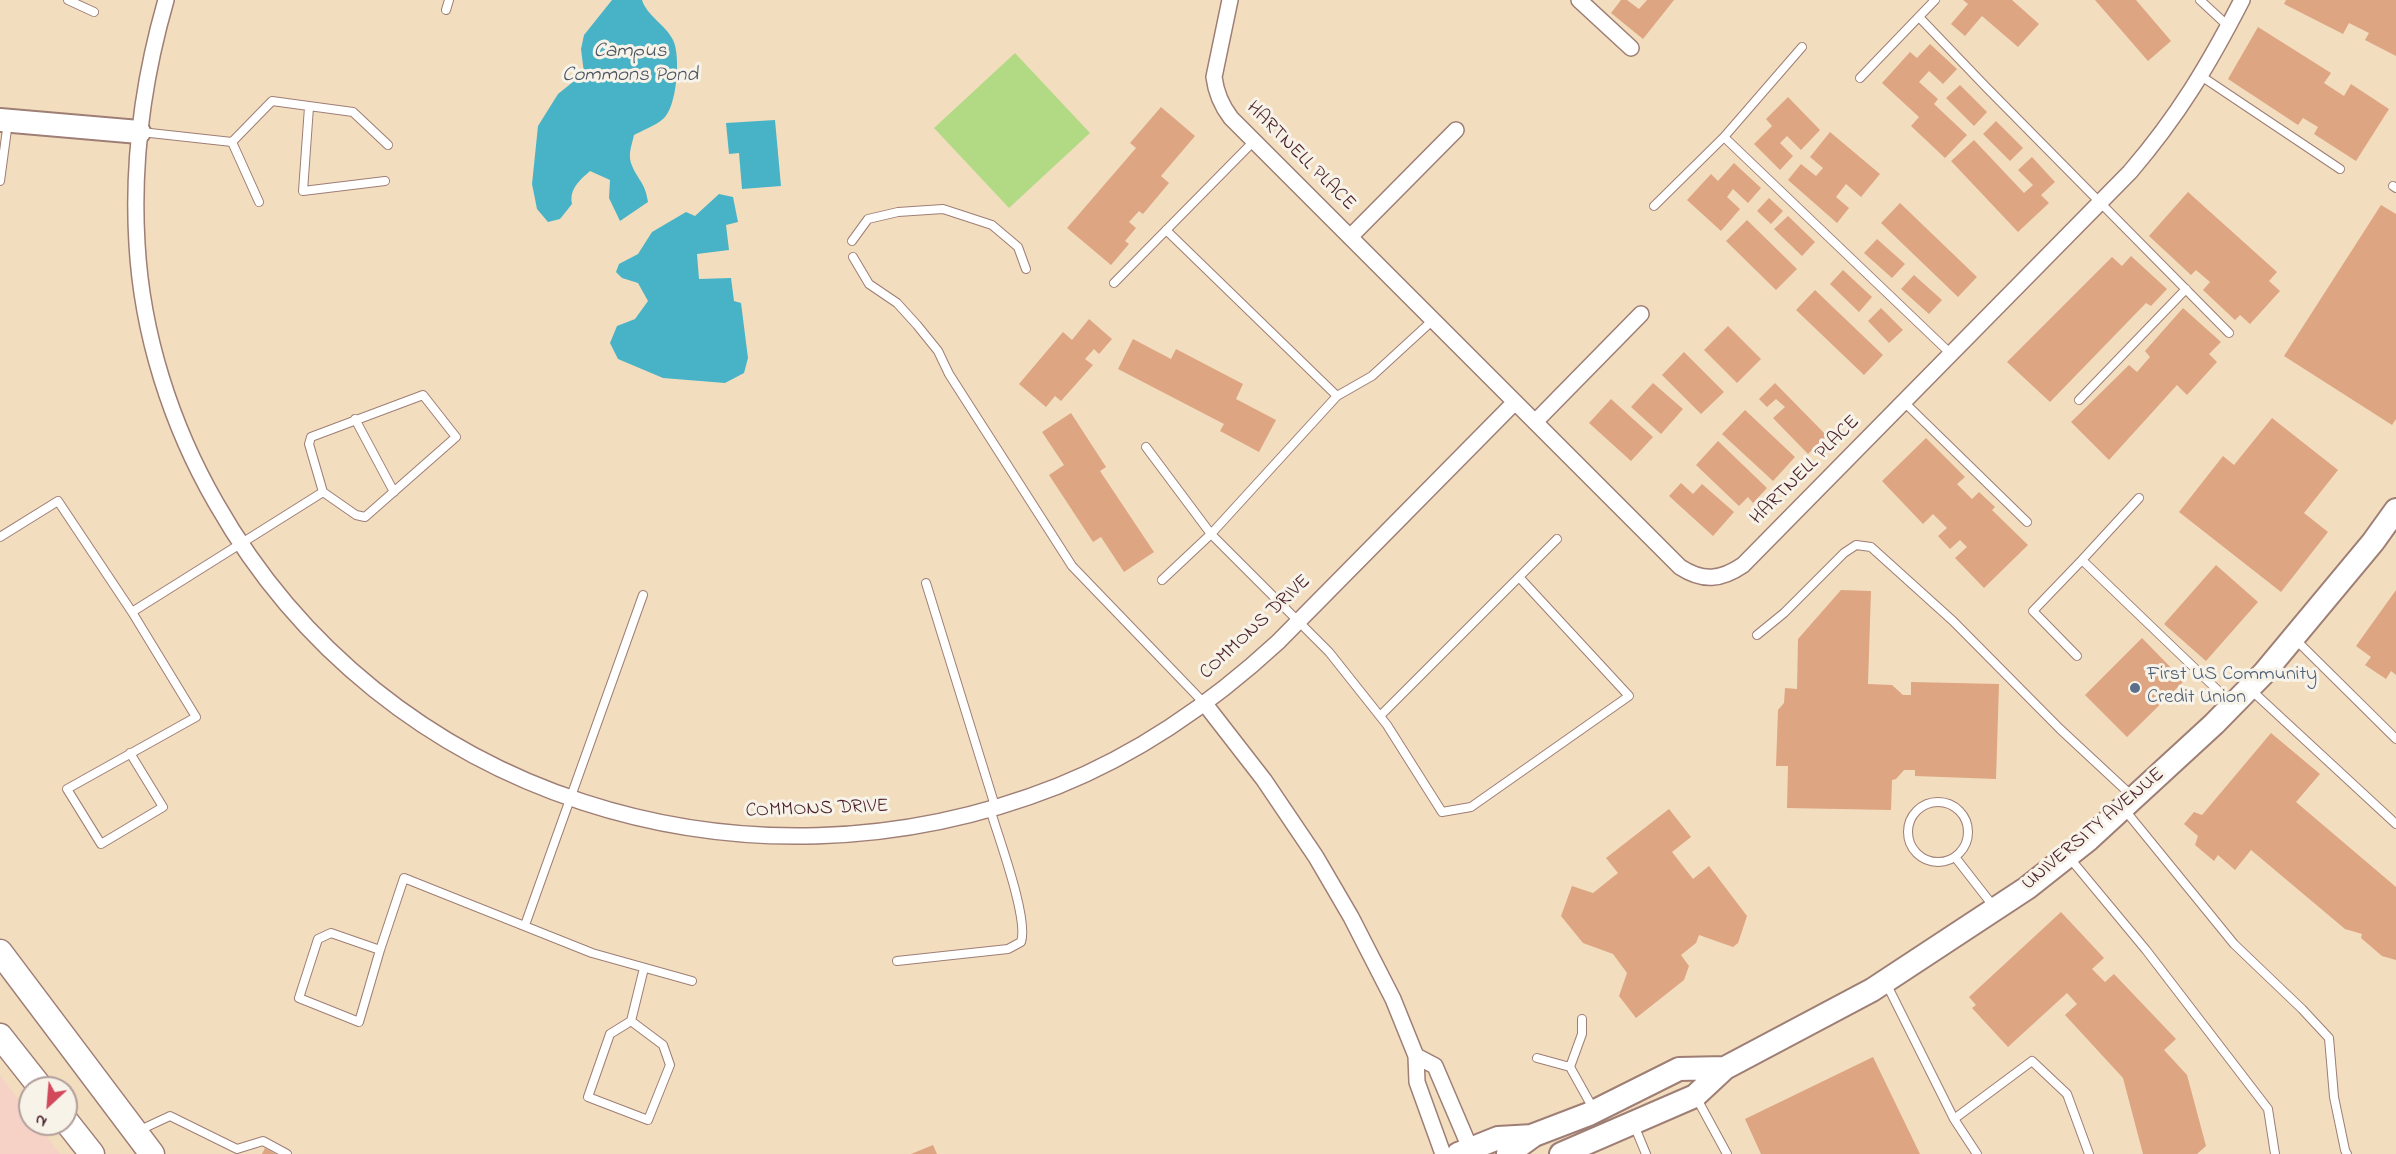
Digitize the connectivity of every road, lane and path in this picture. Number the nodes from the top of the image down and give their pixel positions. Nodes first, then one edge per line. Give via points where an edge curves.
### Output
1 (68, 0) edge
2 (166, 0) edge
3 (449, 0) edge
4 (1230, 0) edge
5 (1579, 0) edge
6 (1935, 0) edge
7 (2200, 0) edge
8 (2242, 0) edge
9 (446, 10) dead end
10 (94, 12) dead end
11 (1919, 17) junction
12 (2229, 26) junction
13 (1802, 46) dead end
14 (1631, 48) dead end
15 (2201, 76) junction
16 (1860, 78) dead end
17 (309, 107) junction
18 (4, 120) edge
19 (1456, 130) dead end
20 (139, 132) junction
21 (1724, 137) junction
22 (1254, 141) junction
23 (232, 142) junction
24 (388, 145) dead end
25 (2340, 169) dead end
26 (0, 181) edge
27 (385, 181) dead end
28 (259, 202) dead end
29 (2100, 203) junction
30 (1654, 206) dead end
31 (1166, 230) junction
32 (1350, 237) junction
33 (852, 241) dead end
34 (852, 257) dead end
35 (1026, 269) dead end
36 (1114, 283) dead end
37 (2186, 289) junction
38 (1641, 314) dead end
39 (1433, 320) junction
40 (2229, 333) dead end
41 (1951, 354) junction
42 (1337, 396) junction
43 (2079, 400) dead end
44 (1515, 402) junction
45 (1904, 402) junction
46 (355, 419) junction
47 (1535, 422) junction
48 (1146, 447) dead end
49 (323, 492) junction
50 (394, 492) junction
51 (2139, 498) dead end
52 (2396, 510) edge
53 (2027, 522) dead end
54 (1211, 534) junction
55 (0, 537) edge
56 (1557, 539) dead end
57 (240, 544) junction
58 (2082, 560) junction
59 (1519, 577) junction
60 (1162, 580) dead end
61 (926, 583) dead end
62 (643, 595) dead end
63 (132, 612) junction
64 (1299, 621) junction
65 (1757, 635) dead end
66 (2293, 638) junction
67 (2077, 656) dead end
68 (2249, 688) junction
69 (1205, 704) junction
70 (2233, 705) junction
71 (1380, 716) junction
72 (2396, 740) edge
73 (130, 753) junction
74 (572, 798) junction
75 (2129, 803) junction
76 (992, 809) junction
77 (2396, 824) edge
78 (2068, 856) junction
79 (1955, 857) junction
80 (1995, 909) junction
81 (525, 925) junction
82 (380, 950) junction
83 (0, 952) edge
84 (897, 961) dead end
85 (644, 968) junction
86 (692, 981) dead end
87 (1885, 981) junction
88 (1582, 1019) dead end
89 (631, 1021) junction
90 (0, 1036) edge
91 (1416, 1056) junction
92 (1537, 1058) dead end
93 (1570, 1067) junction
94 (1725, 1068) junction
95 (31, 1076) edge
96 (1695, 1096) junction
97 (1594, 1111) junction
98 (1954, 1119) junction
99 (1634, 1124) junction
100 (135, 1132) junction
101 (1534, 1135) junction
102 (78, 1136) edge
103 (1466, 1152) edge
104 (92, 1154) edge
105 (152, 1154) edge
106 (287, 1154) edge
107 (1443, 1154) edge
108 (1508, 1154) edge
109 (1561, 1154) edge
110 (1646, 1154) edge
111 (1727, 1154) edge
112 (1977, 1154) edge
113 (2089, 1154) edge
114 (2275, 1154) edge
115 (2347, 1154) edge

1 - 10 lane
2 - 20 street, COMMONS DRIVE
3 - 9 lane
4 - 22 street, HARTNELL PLACE via 1214,77 1215,90 1222,105
5 - 14 street
6 - 11 lane
7 - 12 lane
8 - 12 street, HARTNELL PLACE
11 - 16 lane
11 - 29 lane
12 - 15 street, HARTNELL PLACE
13 - 21 lane
15 - 25 lane
15 - 29 street, HARTNELL PLACE via 2161,136
17 - 23 lane via 272,101
17 - 24 lane via 352,112
17 - 27 lane via 303,191
18 - 20 street
18 - 26 lane
19 - 32 street, HARTNELL PLACE
20 - 23 lane
20 - 57 street, COMMONS DRIVE via 135,182 137,248 146,313 176,419 202,479
21 - 30 lane
21 - 41 lane
22 - 31 lane
22 - 32 street, HARTNELL PLACE
23 - 28 lane
29 - 37 lane
29 - 41 street, HARTNELL PLACE
31 - 36 lane
31 - 42 lane
32 - 39 street, HARTNELL PLACE
33 - 35 lane via 868,219 943,208 992,225 1018,248
34 - 69 lane via 869,284 897,303 938,351 1072,566
37 - 40 lane
37 - 43 lane
38 - 47 street
39 - 42 lane via 1372,376
39 - 44 street, HARTNELL PLACE
41 - 45 street, HARTNELL PLACE
42 - 54 lane
44 - 47 street, HARTNELL PLACE
44 - 64 street, COMMONS DRIVE
45 - 47 street, HARTNELL PLACE via 1743,565 1721,577 1705,578 1680,567
45 - 53 lane
46 - 49 lane via 311,437 309,444
46 - 50 lane
46 - 50 lane via 423,395 456,437
48 - 54 lane
49 - 50 lane via 356,515 366,517
49 - 57 lane
51 - 58 lane
52 - 66 street, UNIVERSITY AVENUE
54 - 60 lane
54 - 64 lane
55 - 63 lane via 58,501
56 - 59 lane
57 - 63 lane
57 - 74 street, COMMONS DRIVE via 302,623 357,677 400,710 498,768
58 - 67 lane via 2033,611
58 - 70 lane
59 - 71 lane
59 - 71 lane via 1629,696 1471,807 1442,812
61 - 76 lane
62 - 74 lane
63 - 73 lane via 196,717
64 - 69 street, COMMONS DRIVE
64 - 71 lane
65 - 75 lane via 1844,553 1856,546 1871,547 1953,621
66 - 68 street, UNIVERSITY AVENUE
66 - 72 lane
68 - 70 street, UNIVERSITY AVENUE
68 - 77 lane
69 - 76 street, COMMONS DRIVE via 1102,766
69 - 91 street via 1264,780 1316,857 1393,999
70 - 75 street, UNIVERSITY AVENUE
73 - 73 lane via 163,807 101,844 67,789
74 - 76 street, COMMONS DRIVE via 633,817 680,826 776,836 896,830
74 - 81 lane
75 - 78 street, UNIVERSITY AVENUE
75 - 115 lane via 2234,944 2328,1038 2334,1097
76 - 84 lane via 1014,891 1023,934 1021,942 1008,949
78 - 80 street, UNIVERSITY AVENUE
78 - 114 lane via 2268,1109
79 - 79 lane via 1967,838 1962,815 1943,803 1920,807 1908,827 1913,849 1932,862
79 - 80 lane
80 - 87 street, UNIVERSITY AVENUE
81 - 82 lane via 404,878
81 - 85 lane via 592,953
82 - 82 lane via 331,933 318,939 299,998 359,1022
83 - 100 main road
85 - 86 lane
85 - 89 lane
87 - 94 street, UNIVERSITY AVENUE
87 - 98 lane
88 - 93 lane via 1582,1034
89 - 89 lane via 610,1034 588,1097 648,1120 670,1065 663,1046
90 - 95 main road
91 - 103 street via 1435,1066
91 - 107 street via 1417,1082
92 - 93 lane
93 - 97 lane
94 - 96 street, UNIVERSITY AVENUE
94 - 97 street, UNIVERSITY AVENUE via 1679,1069
96 - 99 street, UNIVERSITY AVENUE
96 - 111 lane
97 - 101 street, UNIVERSITY AVENUE
98 - 112 lane
98 - 113 lane via 2032,1061 2067,1094
99 - 109 street, UNIVERSITY AVENUE
99 - 110 lane
100 - 105 main road
100 - 106 lane via 170,1116 237,1149 262,1141
101 - 103 street, UNIVERSITY AVENUE via 1498,1138
101 - 108 street, UNIVERSITY AVENUE
102 - 104 main road

